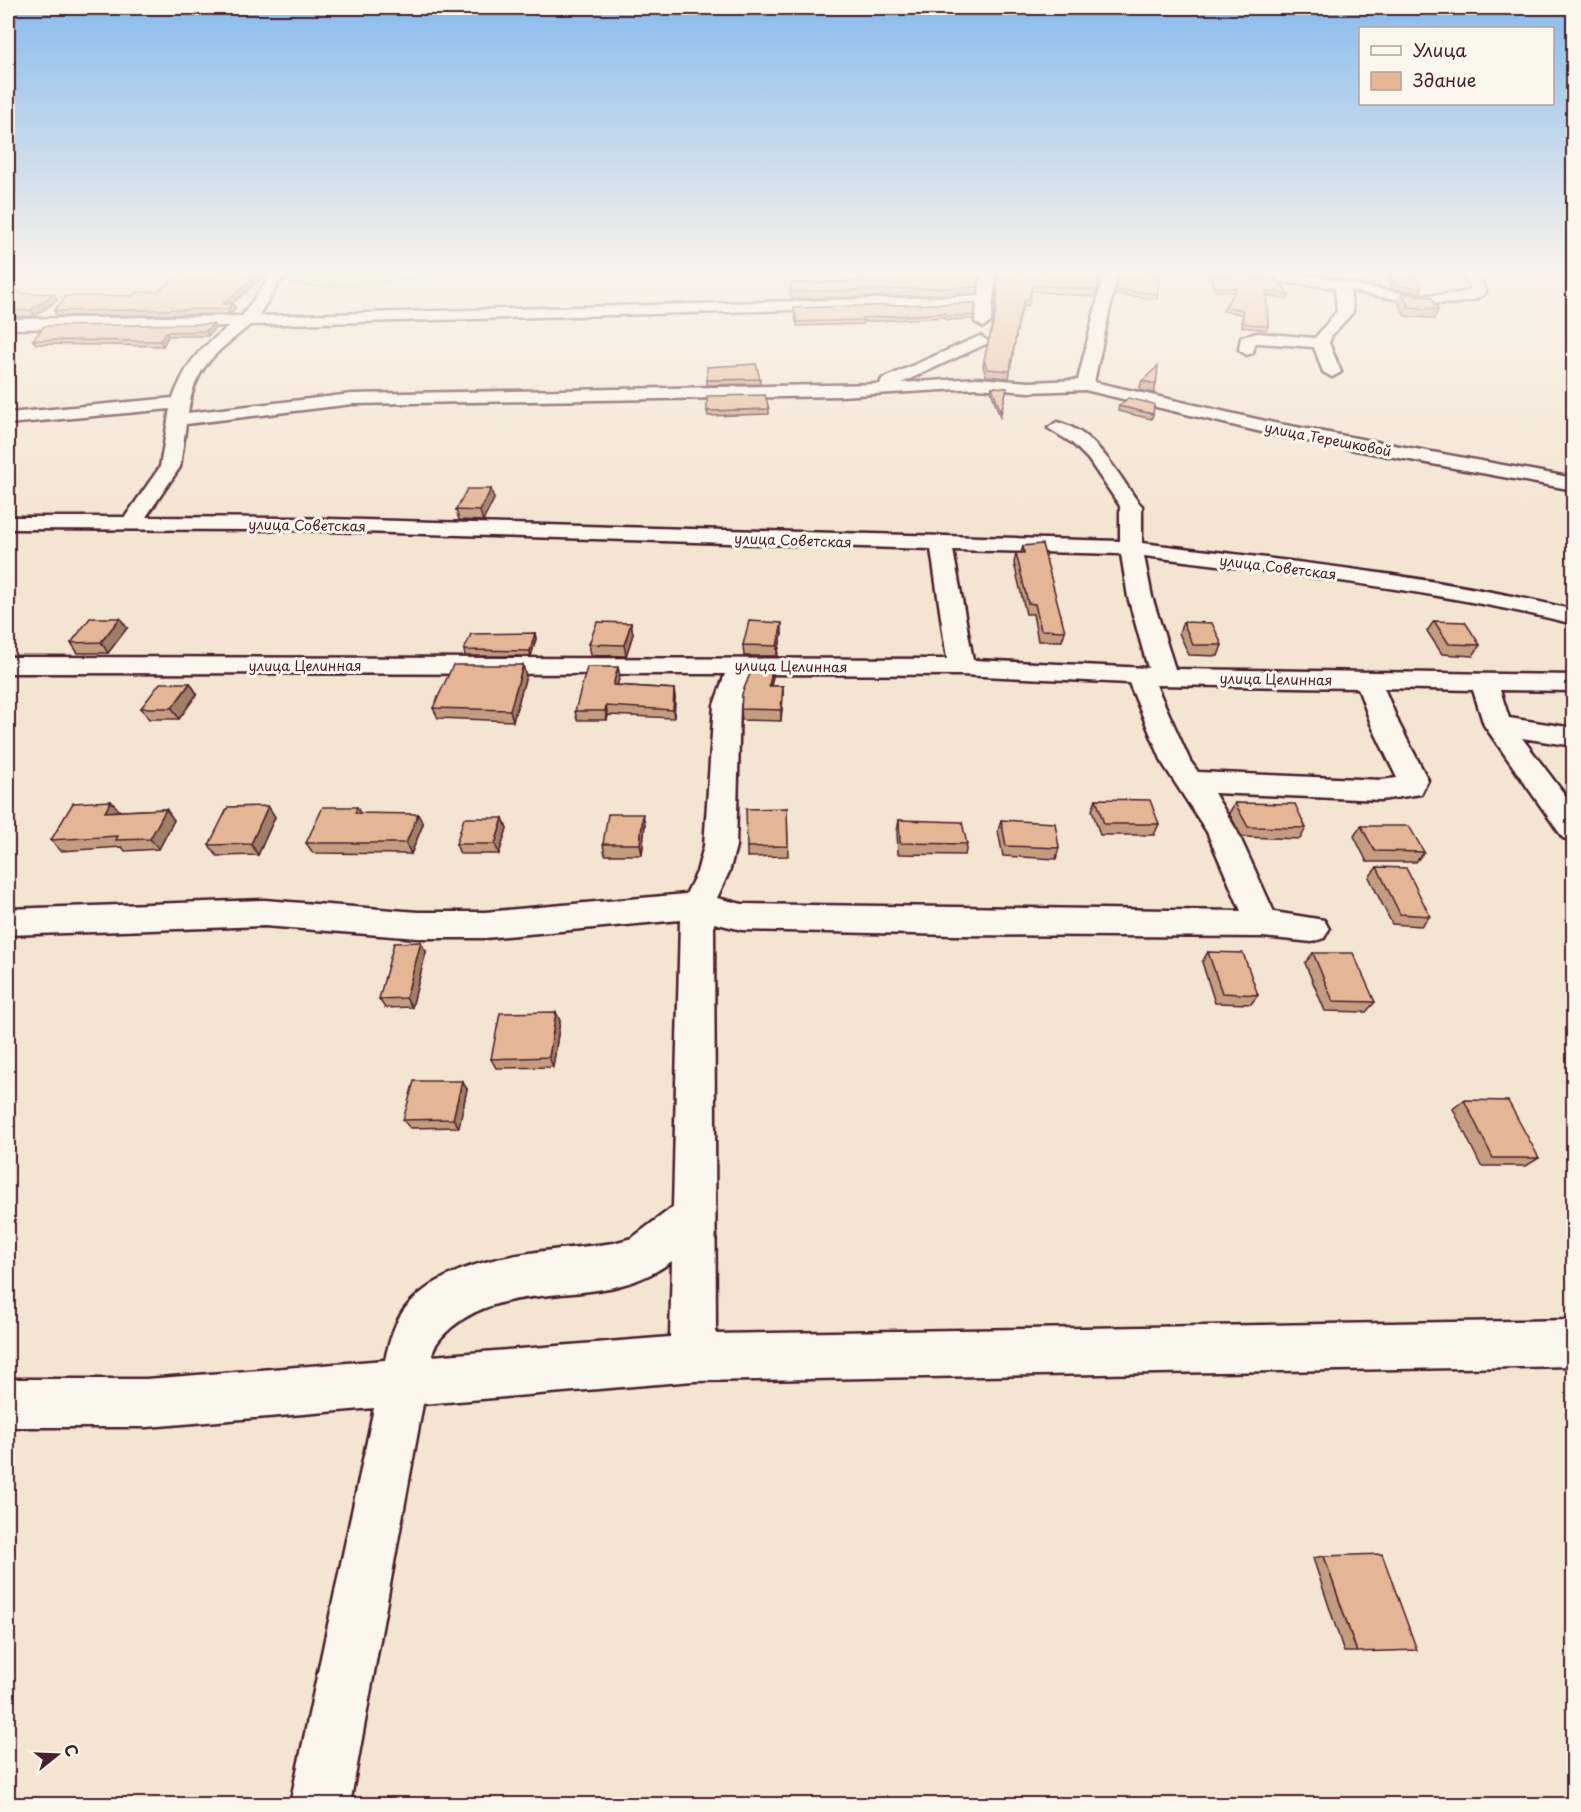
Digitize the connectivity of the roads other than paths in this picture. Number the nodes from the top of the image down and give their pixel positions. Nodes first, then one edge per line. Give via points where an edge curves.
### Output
1 (204, 355) edge
2 (966, 355) edge
3 (1092, 355) edge
4 (1325, 355) edge
5 (1332, 372) dead end
6 (1085, 385) junction
7 (276, 386) dead end
8 (873, 390) junction
9 (305, 405) junction
10 (178, 411) junction
11 (8, 418) edge
12 (1058, 428) dead end
13 (1574, 484) edge
14 (132, 522) junction
15 (8, 523) edge
16 (941, 544) junction
17 (1131, 548) junction
18 (1574, 617) edge
19 (8, 665) edge
20 (742, 665) junction
21 (961, 667) junction
22 (1152, 676) junction
23 (1368, 680) junction
24 (1484, 682) junction
25 (1574, 683) edge
26 (1498, 725) junction
27 (1574, 737) edge
28 (1191, 782) junction
29 (1574, 830) edge
30 (697, 906) junction
31 (8, 922) edge
32 (1263, 924) junction
33 (1312, 928) dead end
34 (695, 1217) junction
35 (1574, 1343) edge
36 (693, 1358) junction
37 (403, 1382) junction
38 (8, 1402) edge
39 (320, 1804) edge

1 - 10 street via 193,369
2 - 8 street
3 - 6 street
4 - 5 street
6 - 8 street, улица Терешковой via 1029,387 976,383
6 - 13 street, улица Терешковой via 1275,429
7 - 9 street via 282,400
8 - 9 street, улица Терешковой via 378,398
9 - 10 street, улица Терешковой
10 - 11 street, улица Терешковой
10 - 14 street via 170,467
12 - 17 street via 1079,439 1095,455 1131,506
14 - 15 street, улица Советская
14 - 16 street, улица Советская
16 - 17 street, улица Советская
16 - 21 street
17 - 18 street, улица Советская via 1412,583
17 - 22 street
19 - 20 street, улица Целинная
20 - 21 street, улица Целинная
20 - 30 street via 727,705 720,846
21 - 22 street, улица Целинная
22 - 23 street, улица Целинная
22 - 28 street via 1177,764
23 - 24 street, улица Целинная
23 - 28 street via 1413,780 1410,787 1381,790
24 - 25 street, улица Целинная
24 - 26 street
26 - 27 street
26 - 29 street
28 - 32 street via 1222,831
30 - 31 street via 485,925 418,925 264,913
30 - 32 street via 742,917
30 - 34 street
32 - 33 street
34 - 36 street
34 - 37 street via 643,1256 614,1265 488,1282 452,1298 423,1322 411,1345
35 - 36 street
36 - 37 street
37 - 38 street via 147,1403
37 - 39 street

